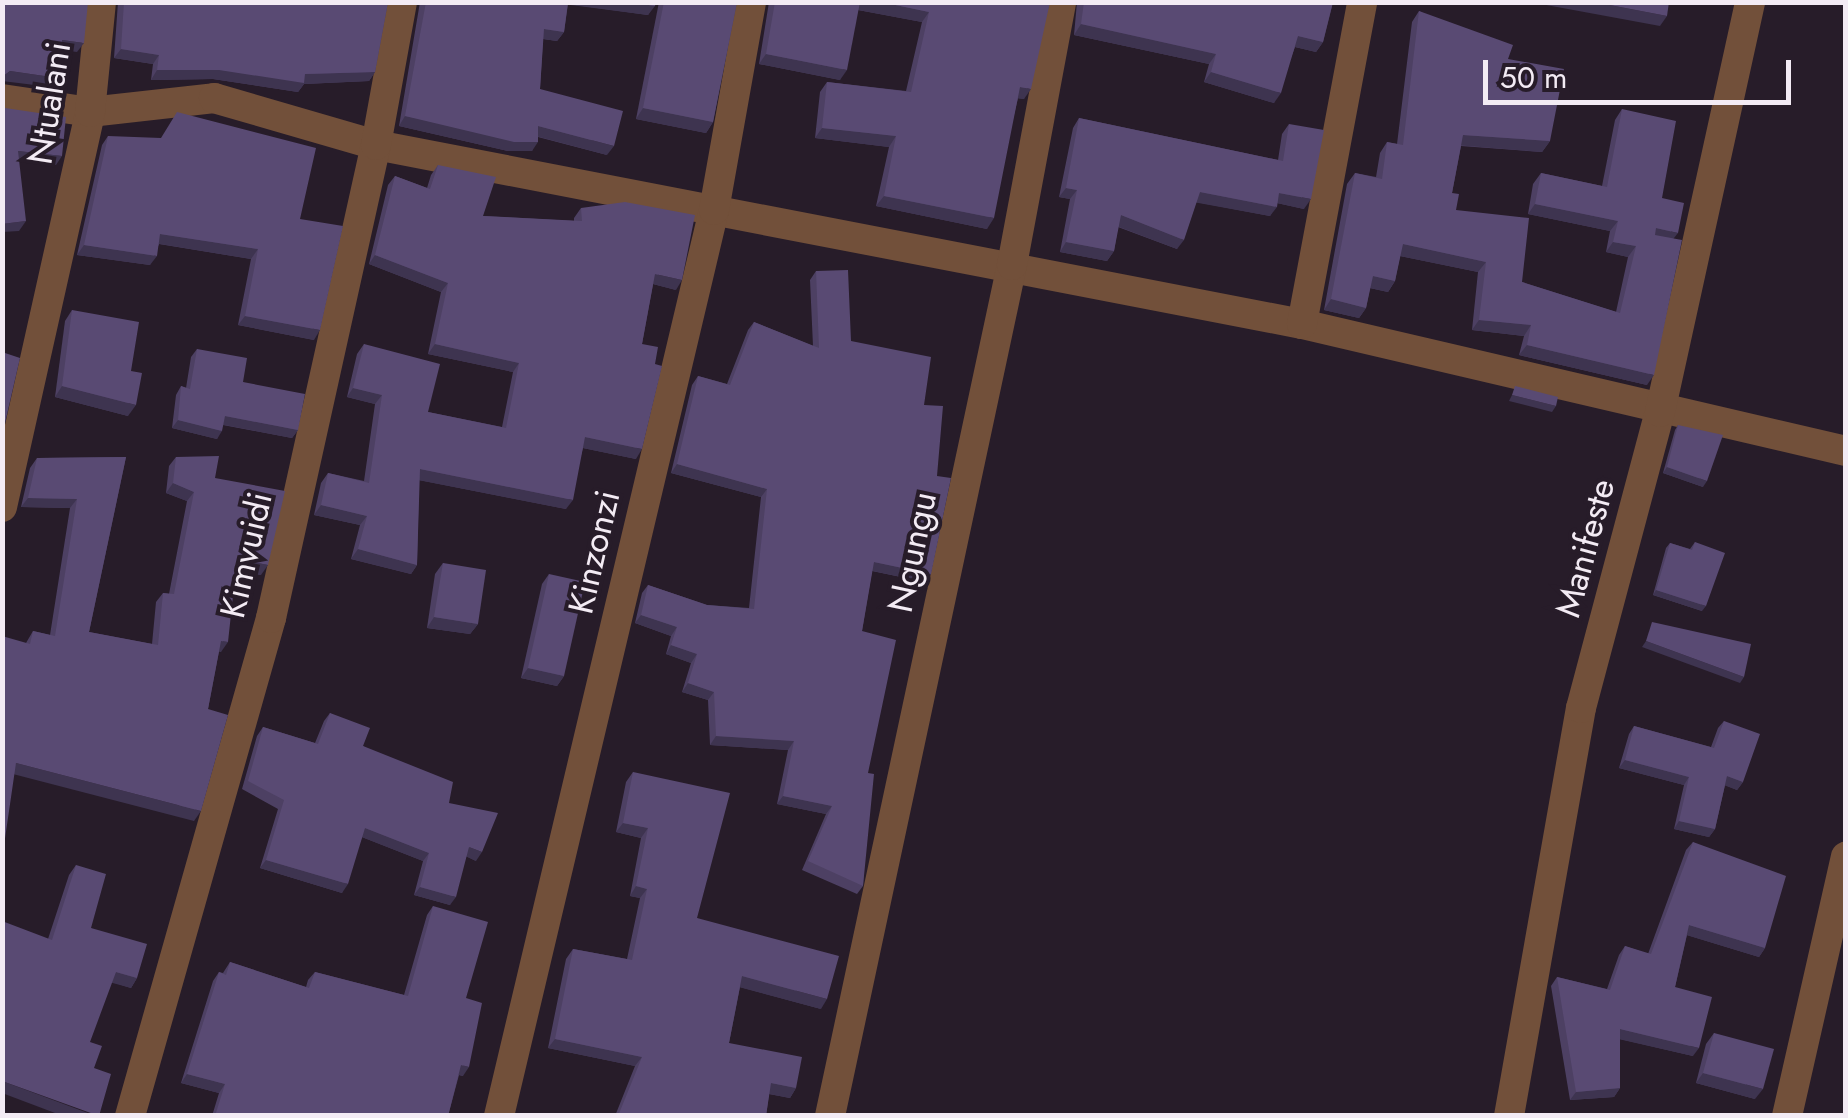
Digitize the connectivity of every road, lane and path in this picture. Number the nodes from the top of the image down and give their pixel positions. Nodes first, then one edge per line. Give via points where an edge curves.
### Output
1 (101, 2) edge
2 (402, 2) edge
3 (752, 2) edge
4 (1061, 2) edge
5 (1362, 2) edge
6 (1750, 2) edge
7 (2, 99) edge
8 (90, 112) junction
9 (376, 146) junction
10 (714, 210) junction
11 (1012, 265) junction
12 (1302, 324) junction
13 (1660, 412) junction
14 (1846, 451) edge
15 (2, 507) edge
16 (1846, 857) edge
17 (130, 1116) edge
18 (499, 1116) edge
19 (830, 1116) edge
20 (1509, 1116) edge
21 (1787, 1116) edge

1 - 8 street, Ntualani
2 - 9 street, Kimvuidi
3 - 10 street, Kinzonzi
4 - 11 street, Ngungu
5 - 12 street
6 - 13 street, Manifeste
7 - 8 street
8 - 9 street via 214,98
8 - 15 street, Ntualani
9 - 10 street
9 - 17 street, Kimvuidi via 271,618
10 - 11 street
10 - 18 street, Kinzonzi
11 - 12 street
11 - 19 street, Ngungu
12 - 13 street
13 - 14 street
13 - 20 street, Manifeste via 1581,708
16 - 21 street

